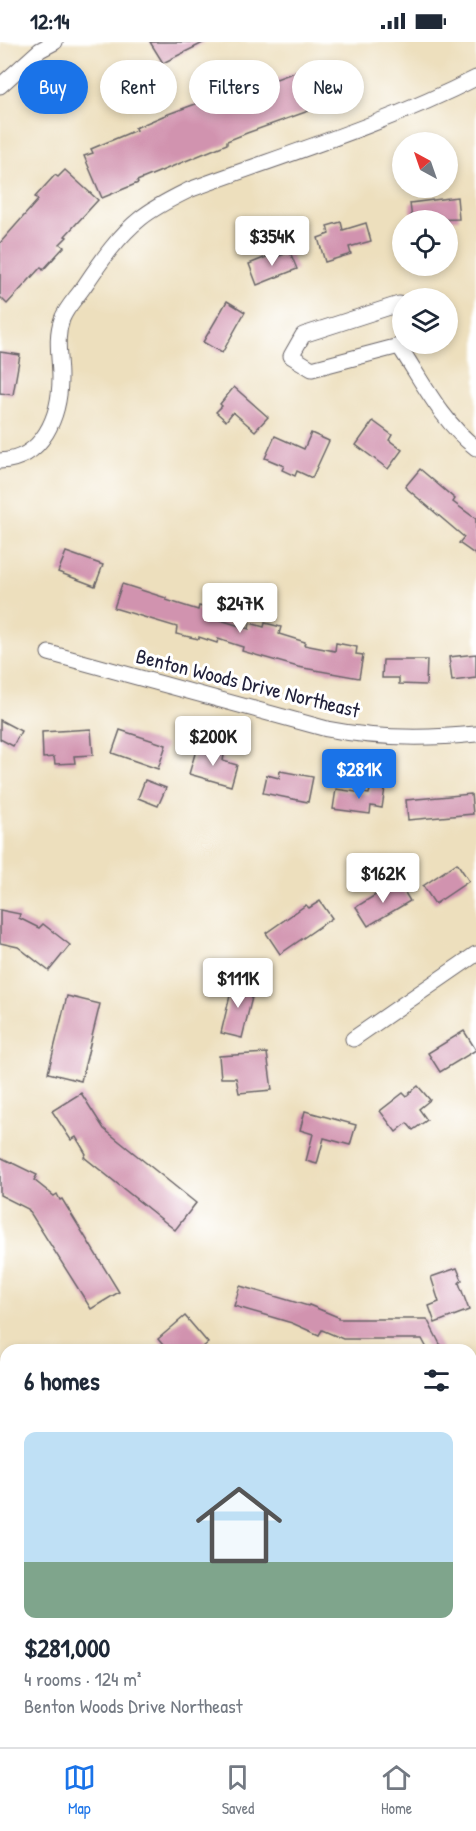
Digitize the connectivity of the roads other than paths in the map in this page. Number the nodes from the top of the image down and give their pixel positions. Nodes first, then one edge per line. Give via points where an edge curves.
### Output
1 (55, 42) edge
2 (476, 78) edge
3 (0, 86) edge
4 (392, 306) edge
5 (392, 347) edge
6 (407, 354) edge
7 (476, 448) edge
8 (0, 461) edge
9 (49, 653) dead end
10 (476, 734) edge
11 (476, 954) edge
12 (353, 1039) dead end

1 - 3 street
2 - 8 street via 390,117 189,190 141,218 111,249 63,316 57,335 60,379 55,411 43,439 24,456
4 - 5 street via 303,334 291,356 312,369
6 - 7 street via 441,413
9 - 10 street, Benton Woods Drive Northeast via 327,729 394,738
11 - 12 street

